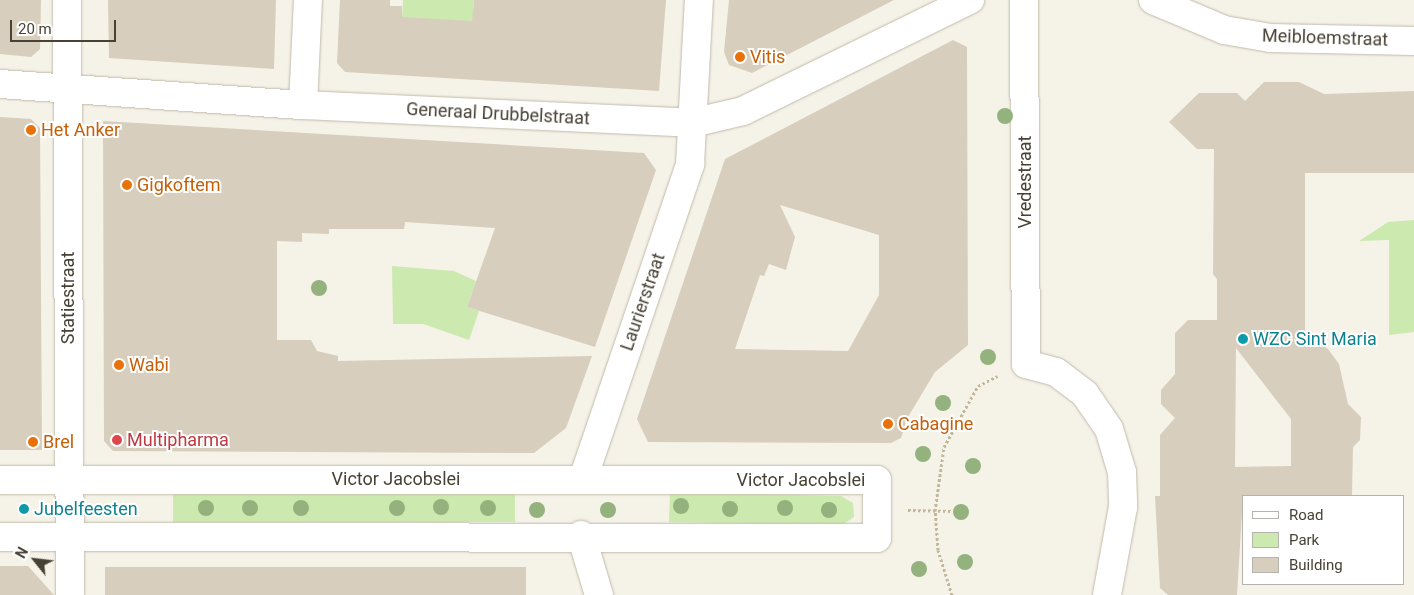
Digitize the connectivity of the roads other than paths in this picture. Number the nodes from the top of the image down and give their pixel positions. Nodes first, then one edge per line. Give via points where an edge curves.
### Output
1 (67, 0) edge
2 (308, 0) edge
3 (699, 0) edge
4 (970, 0) edge
5 (1024, 0) edge
6 (1153, 0) edge
7 (1414, 41) edge
8 (0, 84) edge
9 (67, 89) junction
10 (303, 105) junction
11 (692, 123) junction
12 (583, 479) junction
13 (0, 480) edge
14 (69, 481) junction
15 (581, 535) junction
16 (0, 537) edge
17 (70, 537) junction
18 (70, 595) edge
19 (599, 595) edge
20 (1107, 595) edge

1 - 9 street, Statiestraat
2 - 10 street
3 - 11 street, Laurierstraat
4 - 11 street, Generaal Drubbelstraat via 743,111
5 - 20 street, Vredestraat via 1026,364 1056,372 1085,394 1109,430 1122,472 1123,507
6 - 7 street, Meibloemstraat via 1224,30 1270,38
8 - 9 street, Generaal Drubbelstraat
9 - 10 street, Generaal Drubbelstraat
9 - 14 street, Statiestraat
10 - 11 street, Generaal Drubbelstraat
11 - 12 street, Laurierstraat via 690,164
12 - 14 street, Victor Jacobslei
12 - 15 street, Victor Jacobslei via 877,480 877,538
13 - 14 street, Victor Jacobslei
14 - 17 street, Statiestraat
15 - 17 street, Victor Jacobslei
15 - 19 street
16 - 17 street, Victor Jacobslei
17 - 18 street, Statiestraat

